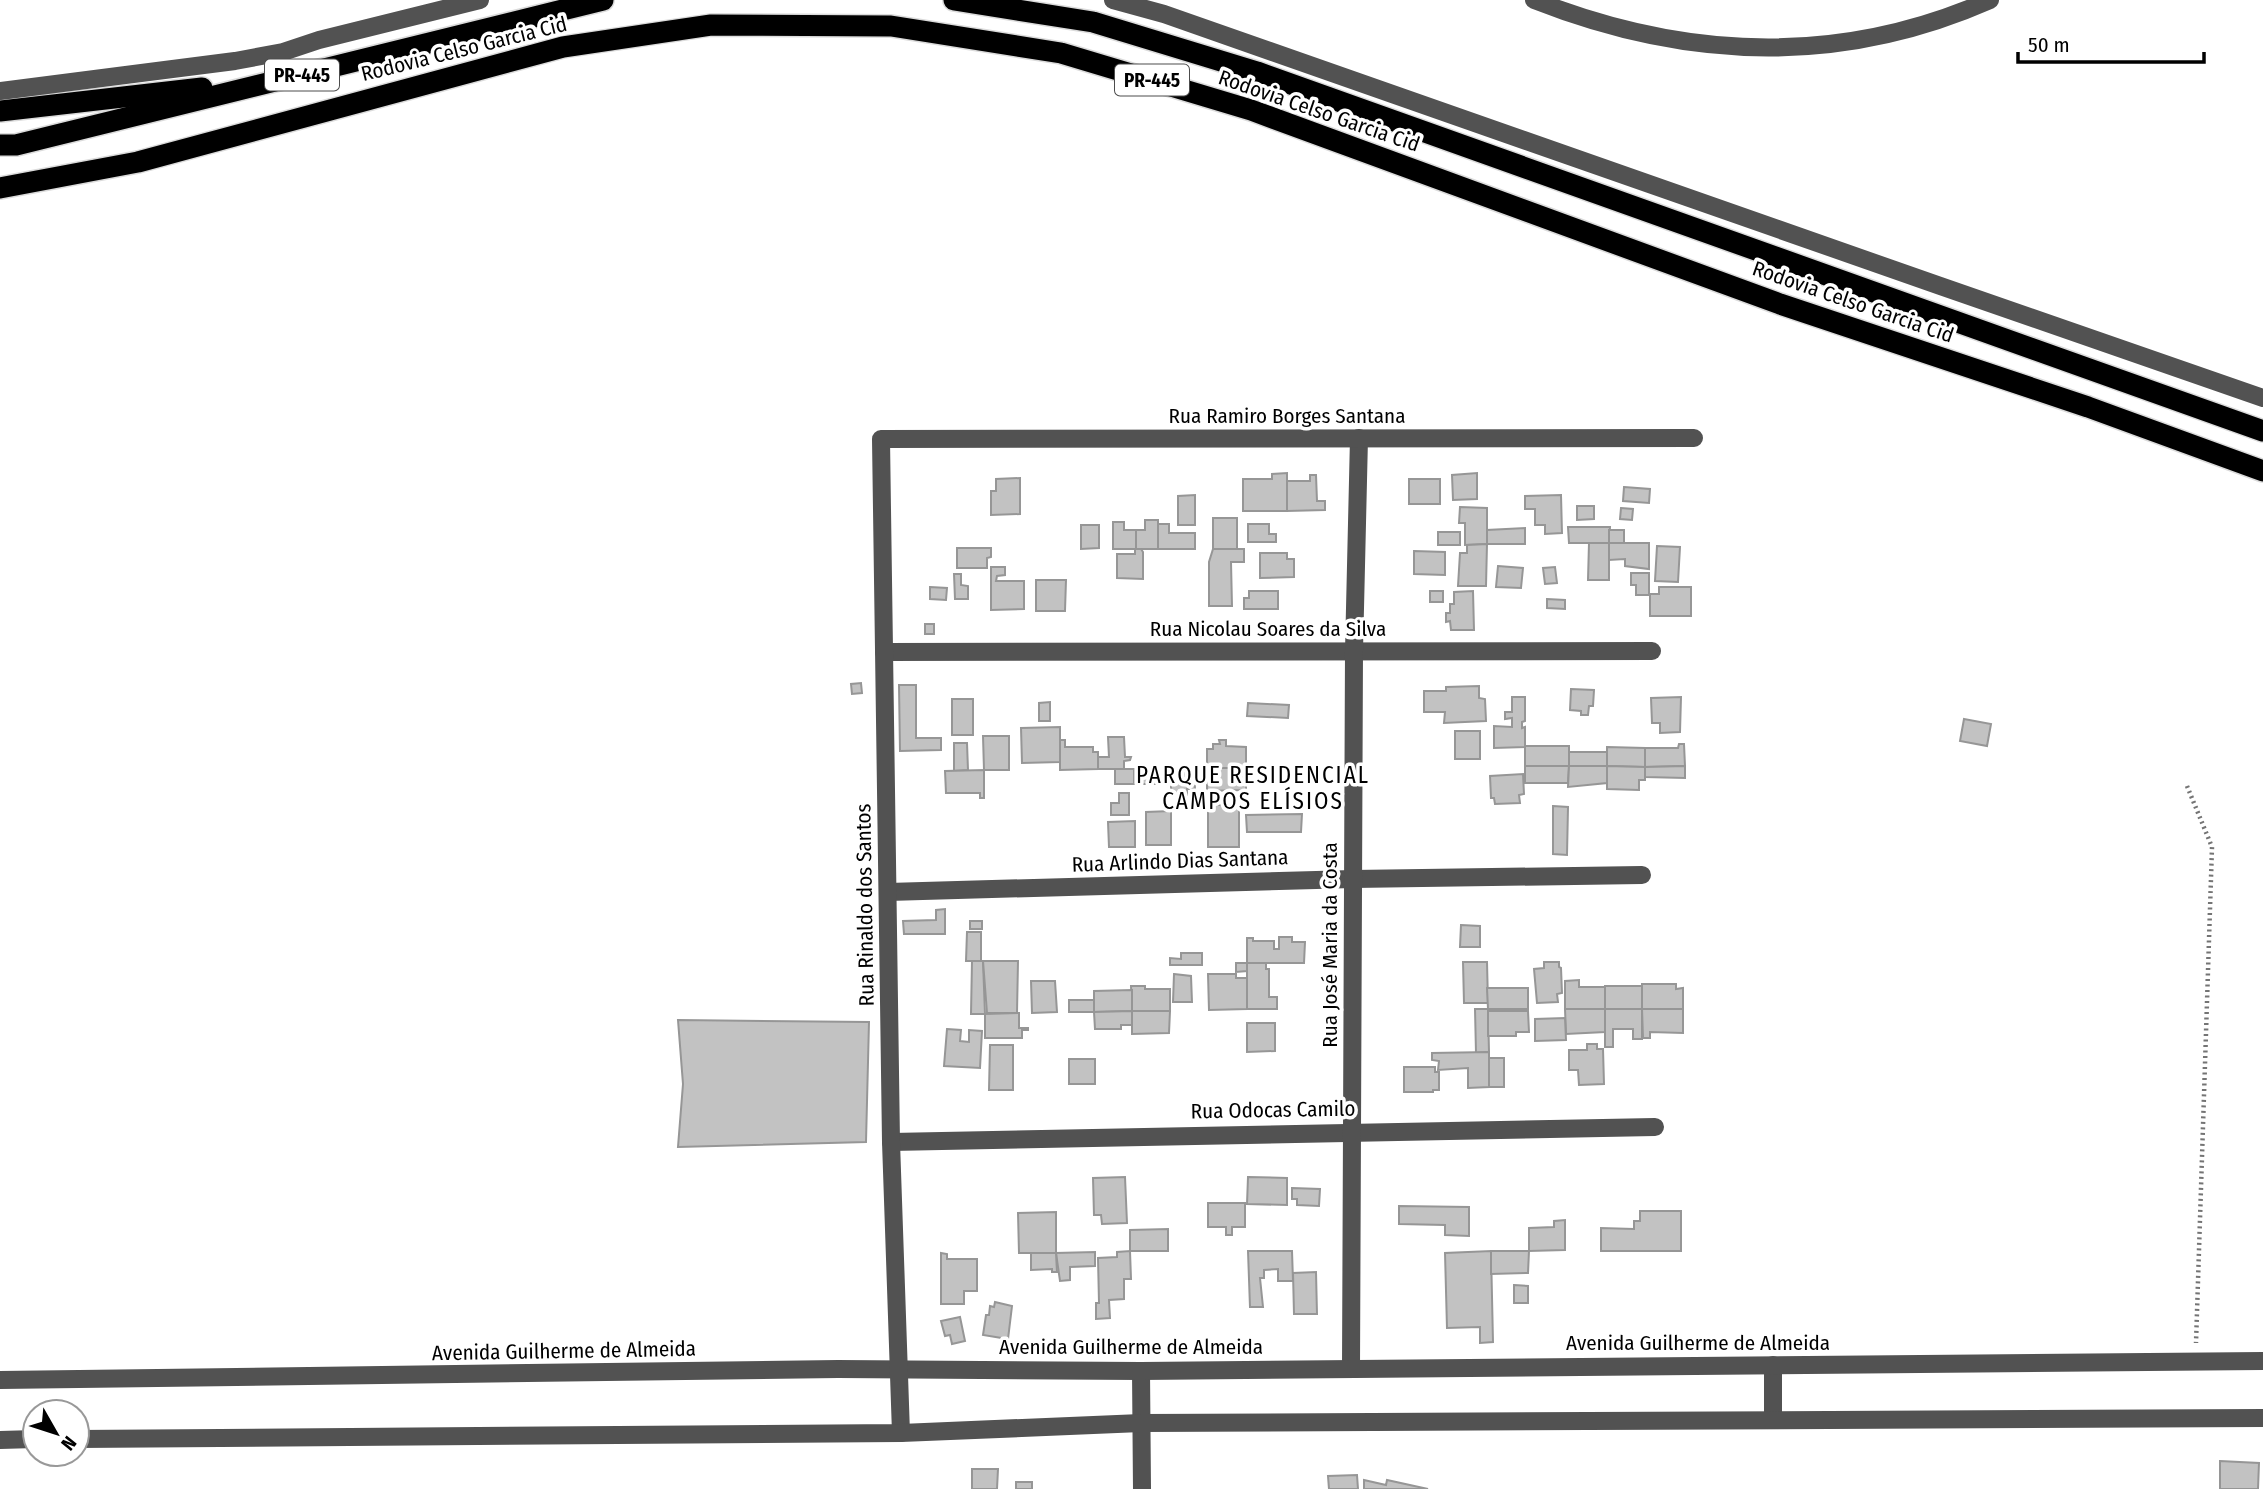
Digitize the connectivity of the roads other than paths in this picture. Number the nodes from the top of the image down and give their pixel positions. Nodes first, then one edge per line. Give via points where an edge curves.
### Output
1 (480, 0) edge
2 (603, 0) edge
3 (954, 0) edge
4 (1113, 0) edge
5 (1534, 0) edge
6 (1990, 0) edge
7 (288, 79) junction
8 (0, 91) edge
9 (0, 111) edge
10 (0, 145) edge
11 (0, 188) edge
12 (2263, 398) edge
13 (2263, 431) edge
14 (1359, 438) junction
15 (1694, 438) dead end
16 (881, 439) joint
17 (2263, 471) edge
18 (1354, 651) junction
19 (1652, 651) dead end
20 (884, 652) junction
21 (1642, 874) dead end
22 (1353, 879) junction
23 (888, 892) junction
24 (1655, 1126) dead end
25 (1352, 1131) junction
26 (891, 1142) junction
27 (2263, 1361) edge
28 (1773, 1365) junction
29 (1351, 1369) junction
30 (899, 1371) junction
31 (1141, 1371) junction
32 (0, 1380) edge
33 (2263, 1418) edge
34 (1773, 1420) junction
35 (1142, 1423) junction
36 (901, 1433) junction
37 (21, 1439) edge
38 (91, 1439) edge
39 (0, 1440) edge
40 (1142, 1489) edge

1 - 8 street via 247,59
2 - 7 highway, Rodovia Celso Garcia Cid / PR-445
3 - 13 highway, Rodovia Celso Garcia Cid / PR-445 via 1093,22 1257,72
4 - 12 street
5 - 6 street via 1657,38 1746,48 1814,46 1881,36
7 - 9 highway
7 - 10 highway, Rodovia Celso Garcia Cid / PR-445 via 16,145
11 - 17 highway, Rodovia Celso Garcia Cid / PR-445 via 138,162 563,47 711,24 891,26 1061,53 1251,110 1780,304
14 - 15 street, Rua Ramiro Borges Santana
14 - 16 street, Rua Ramiro Borges Santana
14 - 18 street, Rua José Maria da Costa
16 - 20 street, Rua Rinaldo dos Santos
18 - 19 street, Rua Nicolau Soares da Silva
18 - 20 street, Rua Nicolau Soares da Silva
18 - 22 street, Rua José Maria da Costa
20 - 23 street, Rua Rinaldo dos Santos
21 - 22 street, Rua Arlindo Dias Santana
22 - 23 street, Rua Arlindo Dias Santana
22 - 25 street, Rua José Maria da Costa
23 - 26 street, Rua Rinaldo dos Santos
24 - 25 street, Rua Odocas Camilo
25 - 26 street, Rua Odocas Camilo
25 - 29 street, Rua José Maria da Costa
26 - 30 street, Rua Rinaldo dos Santos
27 - 28 street, Avenida Guilherme de Almeida
28 - 29 street, Avenida Guilherme de Almeida
28 - 34 street
29 - 31 street, Avenida Guilherme de Almeida
30 - 31 street, Avenida Guilherme de Almeida
30 - 32 street, Avenida Guilherme de Almeida
30 - 36 street, Rua Rinaldo dos Santos
31 - 35 street
33 - 34 street
34 - 35 street
35 - 36 street
35 - 40 street
36 - 38 street
37 - 39 street

